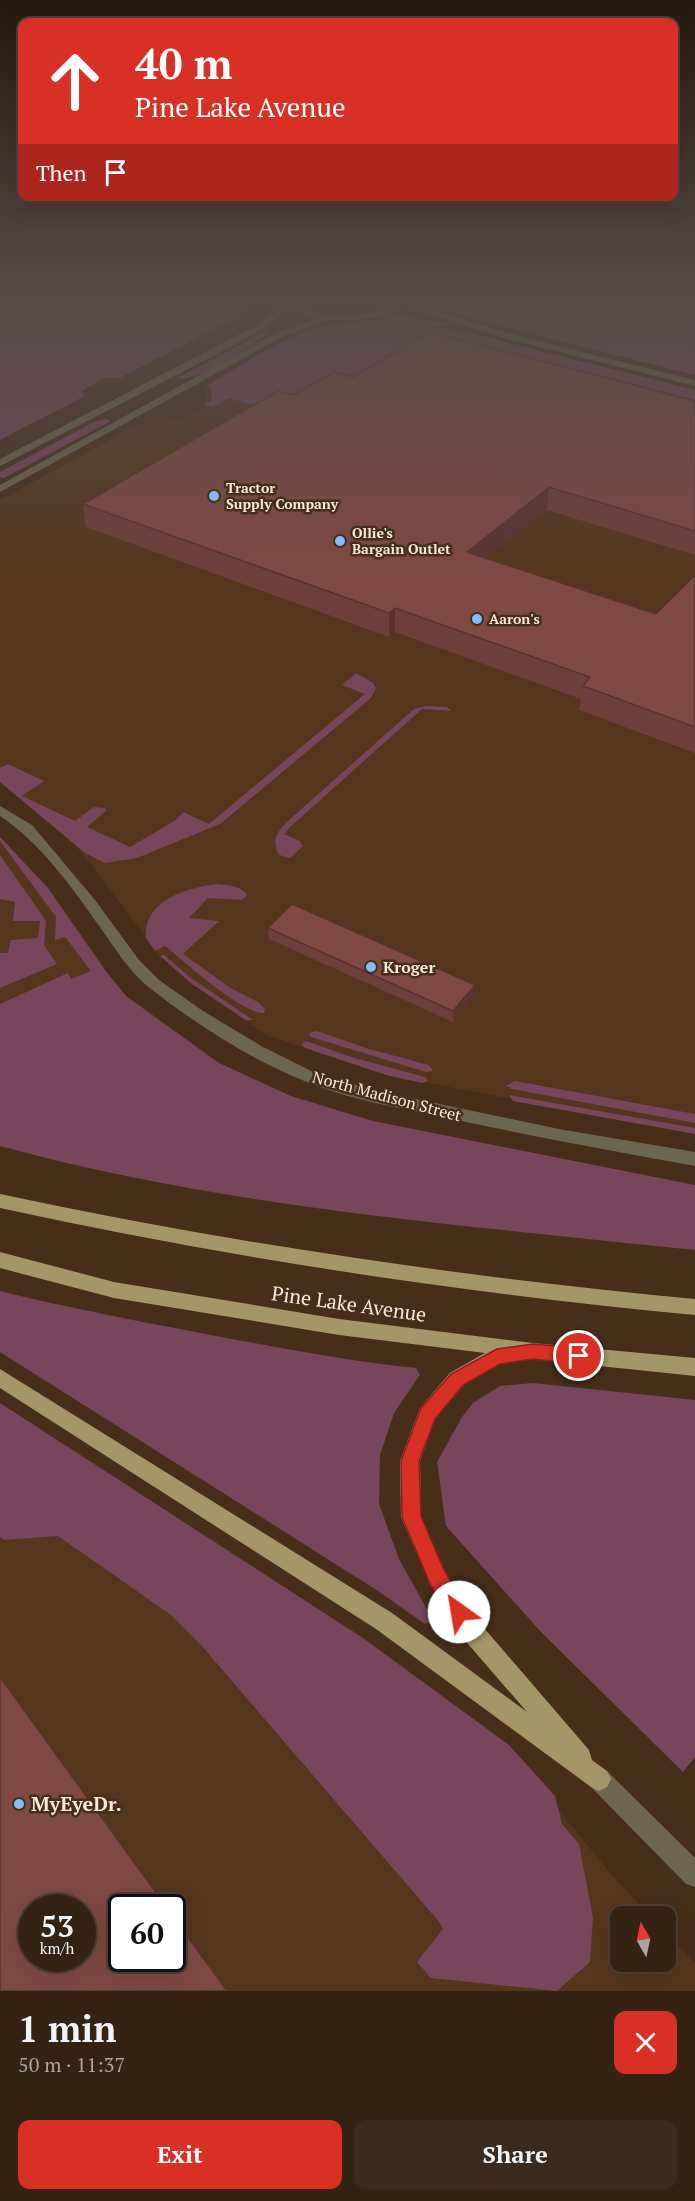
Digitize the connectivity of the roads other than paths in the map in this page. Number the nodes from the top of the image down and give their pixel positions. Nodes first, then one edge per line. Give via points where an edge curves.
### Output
1 (132, 394) joint
2 (175, 394) edge
3 (159, 403) junction
4 (0, 463) edge
5 (0, 489) edge
6 (0, 810) edge
7 (695, 1159) edge
8 (0, 1201) edge
9 (0, 1260) edge
10 (695, 1307) edge
11 (533, 1351) junction
12 (695, 1367) edge
13 (0, 1378) edge
14 (599, 1779) junction
15 (695, 1875) edge

1 - 3 street
1 - 4 street
2 - 3 street
3 - 5 street
6 - 7 street, North Madison Street via 27,828 58,862 134,964 154,984 257,1051 308,1076 373,1096
8 - 10 main road via 128,1230 345,1265 578,1297
9 - 11 main road, Pine Lake Avenue via 114,1290 339,1327
11 - 12 main road, Pine Lake Avenue
11 - 14 main road via 497,1356 457,1379 428,1414 410,1461 411,1517 437,1577 470,1629
13 - 14 main road via 384,1621
14 - 15 street

